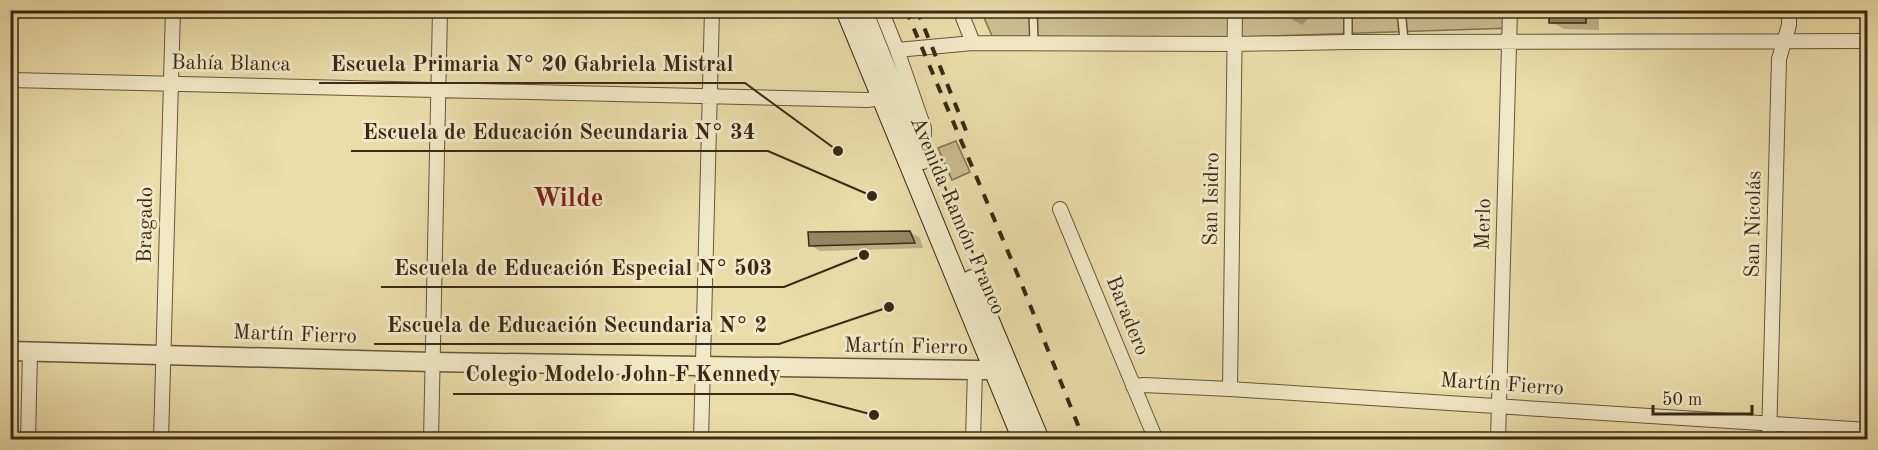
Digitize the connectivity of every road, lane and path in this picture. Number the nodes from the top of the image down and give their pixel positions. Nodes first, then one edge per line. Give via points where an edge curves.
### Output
1 (172, 10) edge
2 (441, 10) edge
3 (712, 10) edge
4 (846, 10) edge
5 (862, 10) edge
6 (881, 10) edge
7 (960, 10) edge
8 (1033, 10) edge
9 (1235, 10) edge
10 (1348, 10) edge
11 (1398, 10) edge
12 (1510, 10) edge
13 (1789, 10) edge
14 (1404, 41) junction
15 (1868, 41) edge
16 (1348, 42) junction
17 (1510, 42) junction
18 (1784, 42) junction
19 (973, 43) junction
20 (1034, 43) junction
21 (1235, 44) junction
22 (897, 50) junction
23 (10, 80) edge
24 (170, 83) junction
25 (439, 89) junction
26 (709, 97) junction
27 (882, 98) junction
28 (929, 162) junction
29 (1060, 209) dead end
30 (980, 269) dead end
31 (10, 351) edge
32 (30, 352) junction
33 (164, 354) junction
34 (433, 362) junction
35 (703, 366) junction
36 (1002, 368) junction
37 (975, 370) junction
38 (1133, 386) junction
39 (1230, 389) junction
40 (1500, 408) junction
41 (1770, 424) junction
42 (1868, 430) edge
43 (28, 440) edge
44 (161, 440) edge
45 (431, 440) edge
46 (701, 440) edge
47 (973, 440) edge
48 (1023, 440) edge
49 (1039, 440) edge
50 (1156, 440) edge
51 (1498, 440) edge
52 (1769, 440) edge

1 - 24 street, Bragado
2 - 25 street
3 - 26 street
4 - 27 main road, Avenida Ramón Franco
5 - 28 main road, Avenida Ramón Franco
6 - 22 street
7 - 19 street
8 - 20 lane
9 - 21 street, San Isidro
10 - 16 lane
11 - 14 lane
12 - 17 street, Merlo
13 - 18 street, San Nicolás
14 - 16 street
14 - 17 street
15 - 18 street
16 - 21 street
17 - 18 street
17 - 40 street, Merlo
18 - 41 street, San Nicolás via 1779,59
19 - 20 street
19 - 22 street
20 - 21 street
21 - 39 street, San Isidro
22 - 28 street via 924,128
23 - 24 street, Bahía Blanca
24 - 25 street, Bahía Blanca
24 - 33 street, Bragado
25 - 26 street, Bahía Blanca
25 - 34 street
26 - 27 street, Bahía Blanca
26 - 35 street
27 - 36 main road, Avenida Ramón Franco
28 - 30 path
28 - 36 main road, Avenida Ramón Franco
29 - 38 street, Baradero
31 - 32 street, Martín Fierro
32 - 33 street, Martín Fierro
32 - 43 street
33 - 34 street, Martín Fierro
33 - 44 street, Bragado
34 - 35 street, Martín Fierro
34 - 45 street
35 - 37 street, Martín Fierro
35 - 46 street
36 - 37 street, Martín Fierro
36 - 48 main road, Avenida Ramón Franco
36 - 49 main road, Avenida Ramón Franco
37 - 47 street
38 - 39 street, Martín Fierro
38 - 50 street, Baradero
39 - 40 street, Martín Fierro
40 - 41 street, Martín Fierro
40 - 51 street, Merlo
41 - 42 street, Martín Fierro
41 - 52 street, San Nicolás

